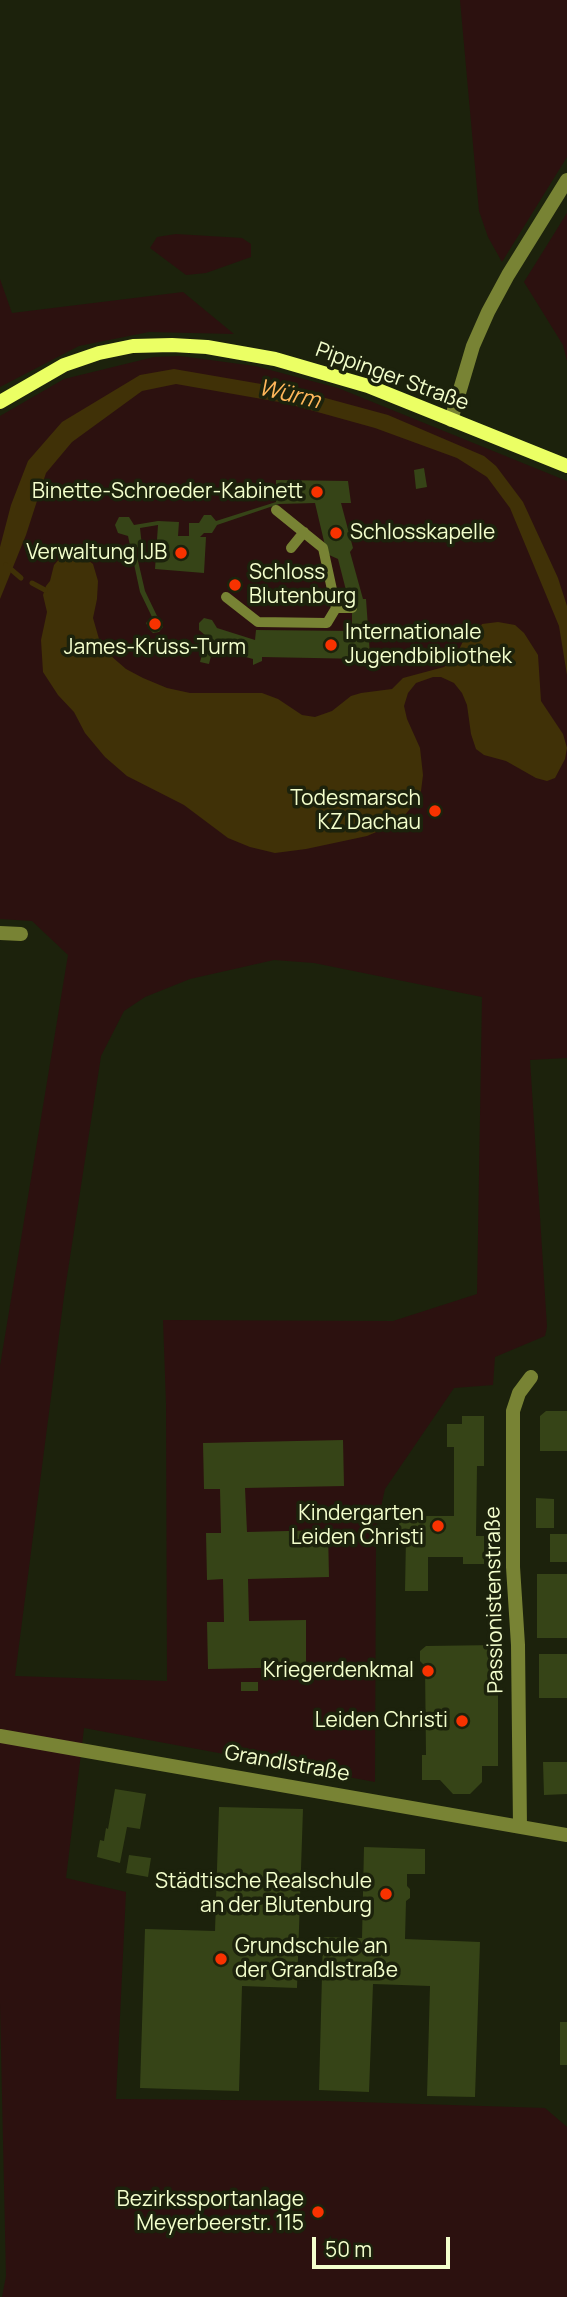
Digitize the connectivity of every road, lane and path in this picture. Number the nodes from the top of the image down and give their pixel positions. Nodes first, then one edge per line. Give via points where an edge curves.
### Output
1 (567, 180) edge
2 (0, 402) edge
3 (452, 420) junction
4 (567, 466) edge
5 (276, 510) dead end
6 (304, 533) junction
7 (291, 548) dead end
8 (226, 597) dead end
9 (335, 608) junction
10 (352, 608) dead end
11 (0, 933) edge
12 (21, 934) dead end
13 (531, 1377) dead end
14 (0, 1736) edge
15 (520, 1827) junction
16 (567, 1835) edge

1 - 3 street via 488,312
2 - 3 main road, Pippinger Straße via 64,365 99,353 172,345 275,359 368,386
3 - 4 main road, Pippinger Straße
5 - 6 street
6 - 7 street
6 - 9 street via 323,548
8 - 9 street via 258,622 327,623
9 - 10 street
11 - 12 street
13 - 15 street, Passionistenstraße via 513,1411
14 - 15 street, Grandlstraße
15 - 16 street, Grandlstraße

